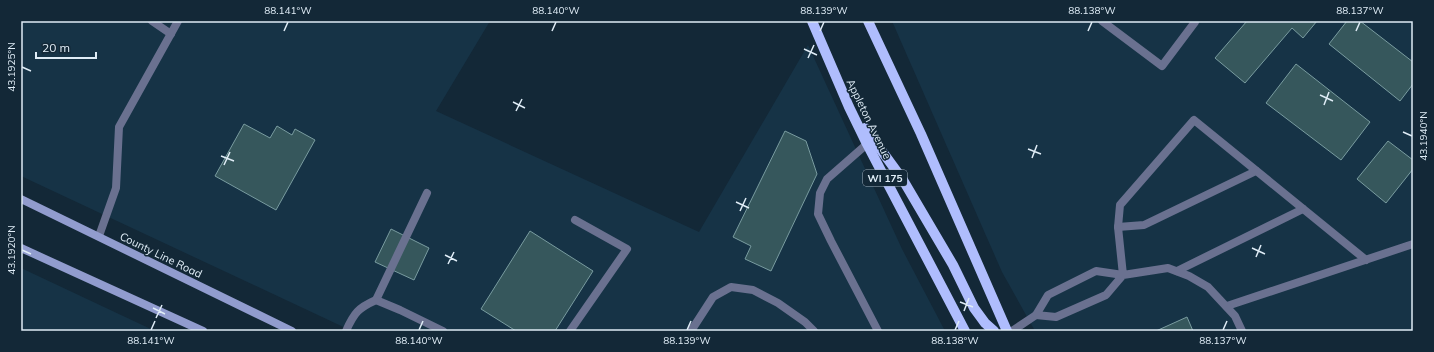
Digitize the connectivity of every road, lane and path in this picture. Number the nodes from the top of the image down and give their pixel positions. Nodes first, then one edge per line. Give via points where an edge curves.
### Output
1 (152, 21) edge
2 (178, 21) edge
3 (812, 21) edge
4 (868, 21) edge
5 (1102, 21) edge
6 (1194, 21) edge
7 (171, 34) junction
8 (849, 107) junction
9 (867, 144) junction
10 (1256, 171) junction
11 (427, 192) dead end
12 (21, 198) edge
13 (1303, 209) junction
14 (575, 220) dead end
15 (1118, 227) junction
16 (99, 236) junction
17 (1413, 244) edge
18 (21, 248) edge
19 (1366, 260) junction
20 (1177, 272) junction
21 (1123, 275) junction
22 (376, 300) junction
23 (1227, 306) junction
24 (1036, 315) junction
25 (203, 331) edge
26 (292, 331) edge
27 (346, 331) edge
28 (443, 331) edge
29 (570, 331) edge
30 (691, 331) edge
31 (814, 331) edge
32 (878, 331) edge
33 (965, 331) edge
34 (994, 331) edge
35 (1007, 331) edge
36 (1012, 331) edge
37 (1242, 331) edge

1 - 7 lane
2 - 7 lane
3 - 8 main road, Appleton Avenue / WI 175
4 - 35 main road
5 - 6 lane via 1162,66
7 - 16 lane via 119,126 116,188
8 - 9 main road, Appleton Avenue / WI 175
8 - 34 main road via 903,180 953,265 974,308
9 - 32 lane via 826,179 820,193 818,214
9 - 33 main road, Appleton Avenue / WI 175
10 - 13 lane
10 - 15 lane via 1144,225
10 - 15 lane via 1194,120 1120,204
11 - 22 lane
12 - 16 main road, County Line Road
13 - 19 lane
13 - 20 lane
14 - 29 lane via 627,249
15 - 21 lane
16 - 26 main road, County Line Road
17 - 19 lane
18 - 25 main road
19 - 23 lane
20 - 21 lane via 1168,268
20 - 23 lane via 1208,287
21 - 24 lane via 1106,295 1056,317
21 - 24 lane via 1096,271 1048,295
22 - 27 lane via 362,306 352,317
22 - 28 lane
23 - 37 lane
24 - 36 lane
30 - 31 lane via 712,297 731,287 753,290 778,303

